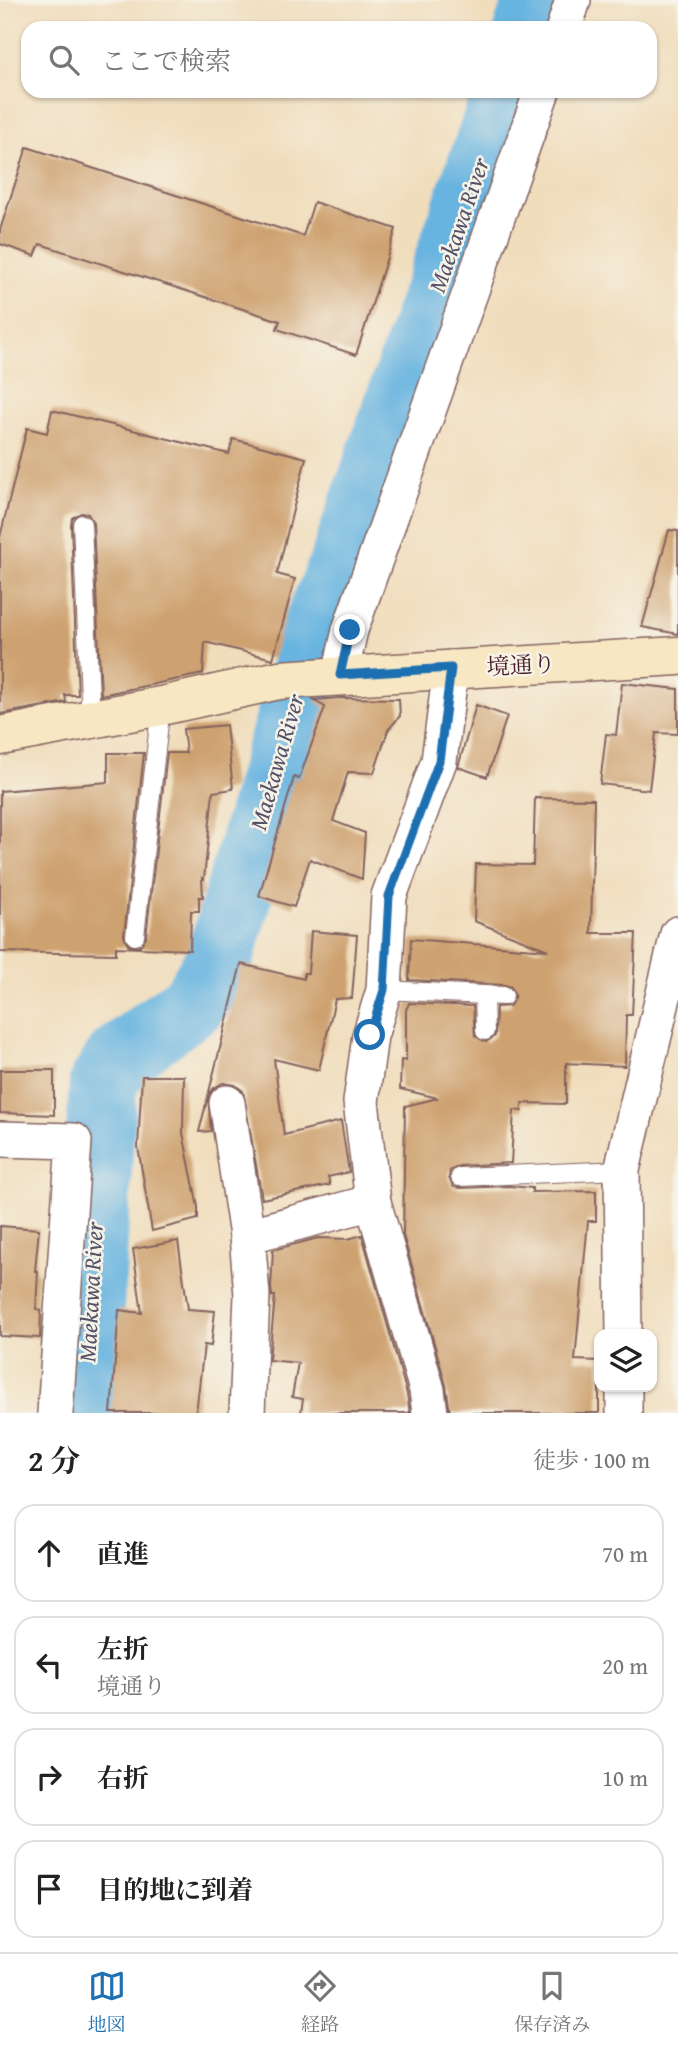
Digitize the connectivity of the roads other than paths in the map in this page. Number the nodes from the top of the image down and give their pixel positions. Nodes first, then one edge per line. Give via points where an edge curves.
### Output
1 (573, 0) edge
2 (566, 21) edge
3 (540, 98) edge
4 (82, 524) dead end
5 (678, 656) edge
6 (451, 668) junction
7 (331, 676) junction
8 (161, 706) junction
9 (91, 720) junction
10 (0, 736) edge
11 (678, 934) edge
12 (135, 936) dead end
13 (384, 990) junction
14 (484, 995) junction
15 (504, 996) dead end
16 (485, 1031) dead end
17 (227, 1103) dead end
18 (0, 1139) edge
19 (622, 1170) junction
20 (460, 1177) dead end
21 (373, 1202) junction
22 (247, 1236) junction
23 (624, 1329) edge
24 (624, 1392) edge
25 (55, 1413) edge
26 (247, 1413) edge
27 (430, 1413) edge
28 (624, 1413) edge

1 - 2 street
3 - 7 street
4 - 9 lane
5 - 6 street, 境通り
6 - 7 street, 境通り
6 - 13 street via 439,761 389,896
7 - 8 street, 境通り via 279,680
8 - 9 street
8 - 12 lane
9 - 10 street
11 - 19 street
13 - 14 lane
13 - 21 street via 370,1035 361,1102
14 - 15 lane
14 - 16 lane
17 - 22 street
18 - 25 street via 74,1141
19 - 20 lane
19 - 23 street
21 - 22 street
21 - 27 street
22 - 26 street via 252,1295
24 - 28 street

